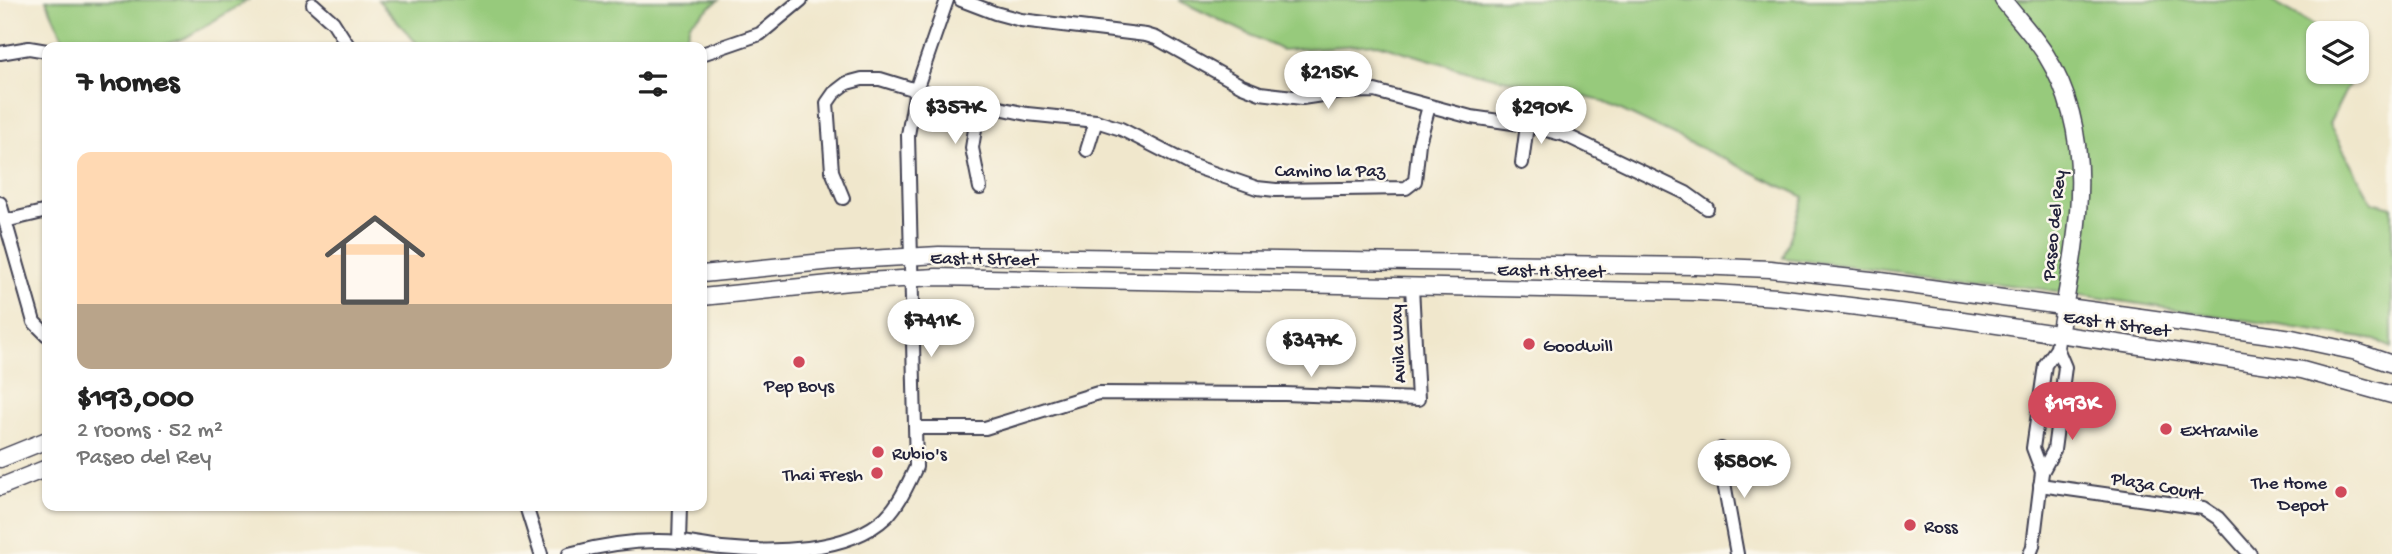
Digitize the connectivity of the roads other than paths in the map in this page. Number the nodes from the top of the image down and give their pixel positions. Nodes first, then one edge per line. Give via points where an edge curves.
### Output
1 (802, 0) edge
2 (947, 0) edge
3 (961, 0) edge
4 (2003, 0) edge
5 (313, 4) dead end
6 (346, 42) edge
7 (42, 50) edge
8 (0, 52) edge
9 (707, 52) edge
10 (916, 90) junction
11 (979, 104) junction
12 (1429, 106) junction
13 (1096, 121) junction
14 (1527, 125) junction
15 (1087, 150) dead end
16 (1522, 163) dead end
17 (980, 188) dead end
18 (843, 198) dead end
19 (0, 203) edge
20 (1707, 208) dead end
21 (42, 212) edge
22 (5, 221) junction
23 (910, 256) junction
24 (1467, 261) junction
25 (707, 274) edge
26 (912, 277) junction
27 (1412, 287) junction
28 (707, 297) edge
29 (2064, 306) junction
30 (42, 330) edge
31 (2058, 342) junction
32 (2392, 364) edge
33 (2392, 395) edge
34 (916, 428) junction
35 (42, 442) edge
36 (1721, 449) dead end
37 (0, 459) edge
38 (42, 470) edge
39 (2042, 471) junction
40 (2040, 485) junction
41 (0, 487) edge
42 (528, 511) edge
43 (680, 511) edge
44 (679, 542) junction
45 (541, 554) edge
46 (569, 554) edge
47 (1737, 554) edge
48 (2030, 554) edge
49 (2250, 554) edge

1 - 9 street via 760,34
2 - 10 street
3 - 12 street via 1021,20 1146,35 1269,96 1302,98 1369,90
4 - 29 main road, Paseo del Rey via 2046,55 2074,123 2080,192
5 - 6 street
7 - 8 street
10 - 11 street, Camino la Paz
10 - 18 street, Camino la Paz via 880,79 862,79 847,83 830,98 832,171
10 - 23 street via 908,135
11 - 13 street, Camino la Paz
11 - 17 street via 972,148
12 - 13 street, Camino la Paz via 1415,181 1406,188 1257,188 1194,166
12 - 14 street
13 - 15 street
14 - 16 street
14 - 20 street via 1565,135 1686,193
19 - 22 street
21 - 22 street
22 - 30 street via 34,322
23 - 24 main road, East H Street
23 - 25 main road, East H Street
23 - 26 street
24 - 27 main road via 1465,268 1419,273
24 - 29 main road, East H Street via 1770,269
26 - 27 main road, East H Street
26 - 28 main road, East H Street
26 - 34 street
27 - 31 main road, East H Street via 1777,297 1945,317
27 - 34 street, Avila Way via 1418,399 1098,393 985,428
29 - 31 main road, Paseo del Rey
29 - 32 main road, East H Street via 2292,338
31 - 33 main road, East H Street via 2302,370
31 - 39 street, Paseo del Rey via 2066,367 2054,450
31 - 39 street, Paseo del Rey via 2045,365 2033,448
34 - 44 street via 916,467 901,497 872,527 851,537 784,550
35 - 37 main road
36 - 47 street
38 - 41 main road
39 - 40 street, Paseo del Rey
40 - 48 street, Paseo del Rey
40 - 49 street, Plaza Court via 2198,508 2218,518
42 - 45 street
43 - 44 street
44 - 46 street via 607,544

